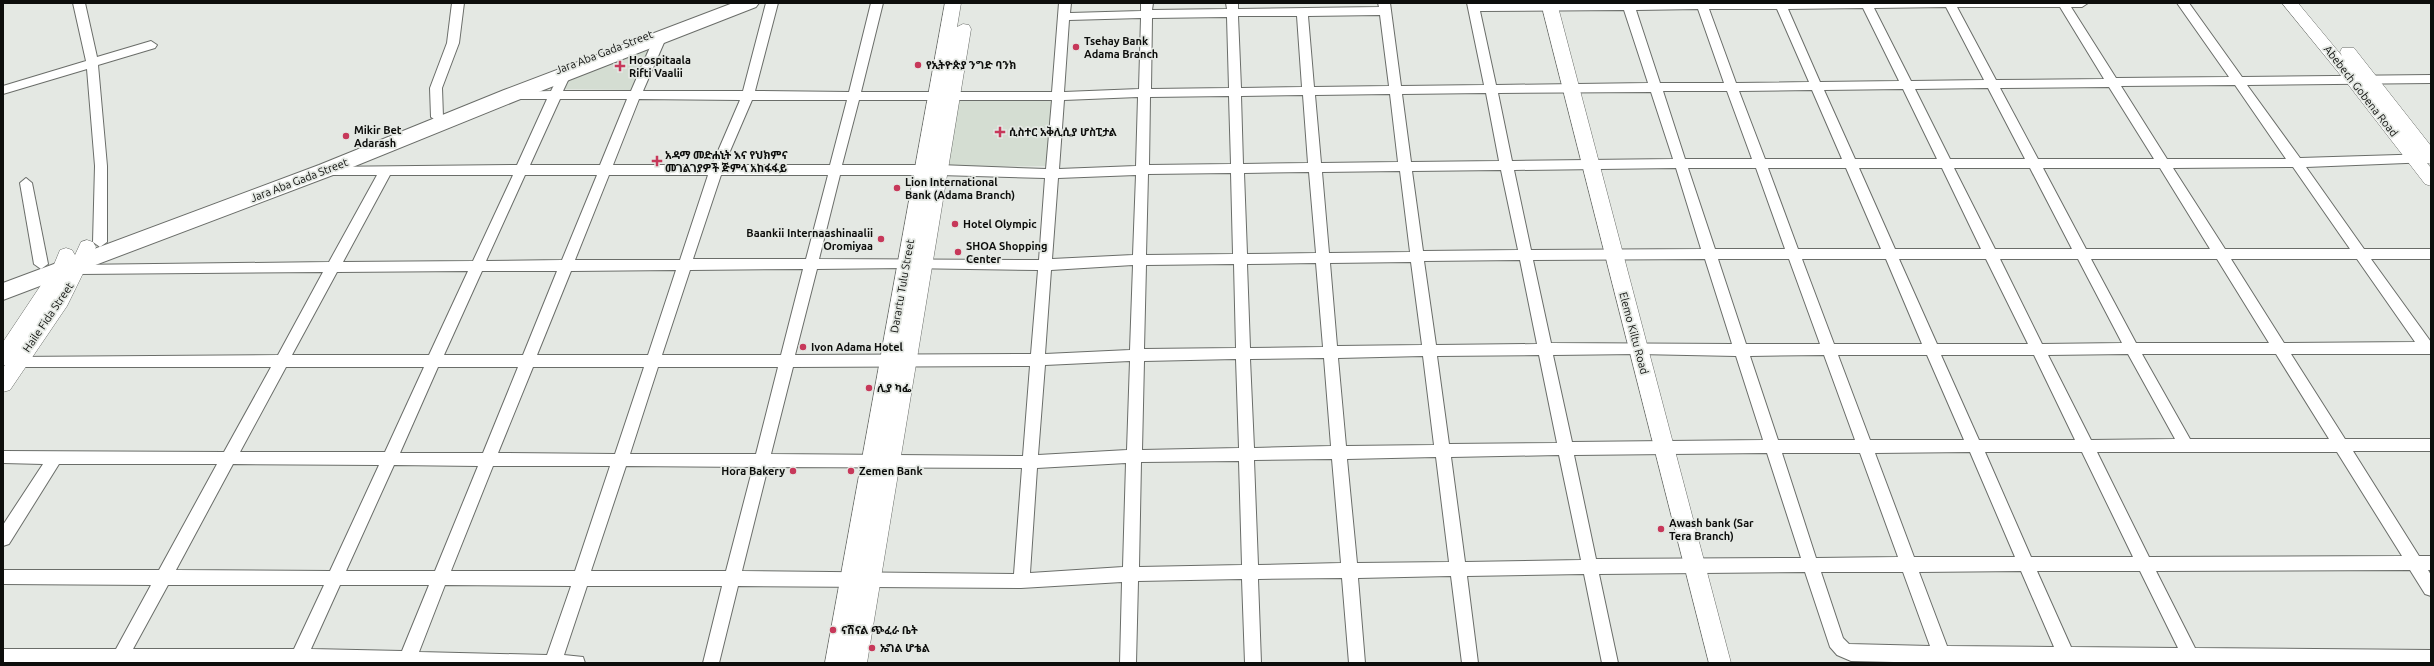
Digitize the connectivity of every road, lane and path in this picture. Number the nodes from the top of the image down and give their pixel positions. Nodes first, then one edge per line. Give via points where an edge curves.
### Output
1 (79, 3) edge
2 (458, 3) edge
3 (733, 3) edge
4 (750, 3) edge
5 (772, 3) edge
6 (876, 3) edge
7 (953, 3) edge
8 (965, 3) edge
9 (1065, 3) edge
10 (1950, 3) edge
11 (2063, 3) edge
12 (2082, 3) edge
13 (2183, 3) edge
14 (2290, 3) edge
15 (2307, 3) edge
16 (1549, 4) edge
17 (1629, 4) edge
18 (1702, 4) edge
19 (1781, 4) edge
20 (1867, 4) edge
21 (1473, 5) edge
22 (1384, 7) edge
23 (1147, 8) edge
24 (1232, 8) edge
25 (1302, 12) junction
26 (1062, 17) junction
27 (660, 38) junction
28 (151, 45) dead end
29 (92, 62) junction
30 (565, 74) junction
31 (2353, 79) junction
32 (2370, 79) junction
33 (2431, 79) edge
34 (2239, 82) junction
35 (2114, 83) junction
36 (1993, 84) junction
37 (1816, 85) junction
38 (1907, 85) junction
39 (1732, 86) junction
40 (1571, 87) junction
41 (1656, 87) junction
42 (1491, 88) junction
43 (1395, 89) junction
44 (3, 90) edge
45 (1309, 90) junction
46 (1235, 91) junction
47 (1145, 92) junction
48 (511, 95) junction
49 (555, 95) junction
50 (634, 95) junction
51 (748, 95) junction
52 (854, 95) junction
53 (944, 95) junction
54 (1057, 96) junction
55 (439, 120) junction
56 (2414, 158) junction
57 (2431, 158) edge
58 (2164, 163) junction
59 (2296, 163) junction
60 (1591, 164) junction
61 (1681, 164) junction
62 (1761, 164) junction
63 (1851, 164) junction
64 (1946, 164) junction
65 (2034, 164) junction
66 (1507, 165) junction
67 (1405, 167) junction
68 (1315, 168) junction
69 (1237, 169) junction
70 (326, 170) junction
71 (386, 170) junction
72 (521, 170) junction
73 (604, 170) junction
74 (716, 170) junction
75 (836, 170) junction
76 (931, 170) junction
77 (1142, 170) junction
78 (1051, 174) junction
79 (2431, 180) edge
80 (26, 183) dead end
81 (1614, 254) junction
82 (1710, 254) junction
83 (1794, 254) junction
84 (1890, 254) junction
85 (1991, 254) junction
86 (2082, 254) junction
87 (2220, 254) junction
88 (2360, 254) junction
89 (2431, 254) edge
90 (1525, 255) junction
91 (1417, 256) junction
92 (79, 257) junction
93 (1323, 258) junction
94 (1240, 259) junction
95 (1140, 260) junction
96 (915, 263) junction
97 (40, 264) junction
98 (812, 264) junction
99 (685, 265) junction
100 (1044, 265) junction
101 (477, 266) junction
102 (566, 266) junction
103 (333, 267) junction
104 (3, 280) edge
105 (3, 292) edge
106 (1638, 348) junction
107 (2132, 348) junction
108 (2280, 348) junction
109 (2429, 348) edge
110 (1545, 349) junction
111 (1829, 349) junction
112 (1932, 349) junction
113 (2038, 349) junction
114 (1741, 350) junction
115 (1429, 351) junction
116 (1331, 352) junction
117 (1243, 353) junction
118 (1137, 355) junction
119 (10, 360) edge
120 (1037, 360) junction
121 (898, 361) junction
122 (281, 362) junction
123 (434, 362) junction
124 (527, 362) junction
125 (653, 362) junction
126 (787, 362) junction
127 (3, 384) edge
128 (2431, 445) edge
129 (2186, 446) junction
130 (2341, 446) junction
131 (1975, 447) junction
132 (2087, 447) junction
133 (1664, 448) junction
134 (1773, 448) junction
135 (1865, 448) junction
136 (1566, 449) junction
137 (1442, 451) junction
138 (1339, 452) junction
139 (1246, 454) junction
140 (1134, 456) junction
141 (3, 457) edge
142 (55, 457) junction
143 (229, 458) junction
144 (389, 459) junction
145 (488, 460) junction
146 (620, 461) junction
147 (762, 461) junction
148 (871, 462) junction
149 (890, 462) junction
150 (1030, 462) junction
151 (3, 539) edge
152 (2415, 563) junction
153 (2431, 563) edge
154 (2145, 564) junction
155 (1694, 565) junction
156 (1909, 565) junction
157 (2026, 565) junction
158 (1811, 566) junction
159 (1590, 567) junction
160 (1458, 569) junction
161 (1349, 571) junction
162 (1250, 572) junction
163 (1131, 574) junction
164 (3, 577) edge
165 (164, 577) junction
166 (335, 578) junction
167 (440, 578) junction
168 (581, 578) junction
169 (732, 578) junction
170 (850, 579) junction
171 (871, 579) junction
172 (1021, 581) junction
173 (2431, 589) edge
174 (3, 657) edge
175 (1943, 658) edge
176 (2431, 658) edge
177 (2067, 659) edge
178 (2193, 659) edge
179 (119, 660) edge
180 (298, 660) edge
181 (2344, 660) edge
182 (406, 661) edge
183 (553, 663) edge
184 (577, 663) edge
185 (711, 663) edge
186 (836, 663) edge
187 (856, 663) edge
188 (1128, 663) edge
189 (1253, 663) edge
190 (1357, 663) edge
191 (1470, 663) edge
192 (1610, 663) edge
193 (1720, 663) edge

1 - 29 street
2 - 55 street via 453,43 436,88
3 - 55 main road, Jara Aba Gada Street
4 - 27 main road, Jara Aba Gada Street
5 - 51 street
6 - 52 street
7 - 53 street, Darartu Tulu Street
8 - 53 street, Darartu Tulu Street
9 - 26 street
10 - 11 street
10 - 20 street
10 - 36 street
11 - 12 street
11 - 35 street
13 - 34 street
14 - 31 street, Abebech Gobena Road
15 - 32 street, Abebech Gobena Road
16 - 17 street
16 - 21 street
16 - 40 street, Elemo Kiltu Road
17 - 18 street
17 - 41 street
18 - 19 street
18 - 39 street
19 - 20 street
19 - 37 street
20 - 38 street
21 - 42 street
22 - 25 street
22 - 43 street
23 - 24 street
23 - 26 street
23 - 47 street
24 - 25 street
24 - 46 street
25 - 45 street
26 - 54 street
27 - 30 main road, Jara Aba Gada Street
27 - 50 street
28 - 29 street
29 - 44 street
29 - 92 street via 101,166
30 - 48 main road, Jara Aba Gada Street
30 - 49 street
31 - 32 street
31 - 34 street
31 - 56 street, Abebech Gobena Road
32 - 33 street
32 - 57 street, Abebech Gobena Road
34 - 35 street
34 - 59 street
35 - 36 street
35 - 58 street
36 - 38 street
36 - 65 street
37 - 38 street
37 - 39 street
37 - 63 street
38 - 64 street
39 - 41 street
39 - 62 street
40 - 41 street
40 - 42 street
40 - 60 street, Elemo Kiltu Road
41 - 61 street
42 - 43 street
42 - 66 street
43 - 45 street
43 - 67 street
45 - 46 street
45 - 68 street
46 - 47 street
46 - 69 street
47 - 54 street
47 - 77 street
48 - 49 street
48 - 55 main road, Jara Aba Gada Street
49 - 50 street
49 - 72 street
50 - 51 street
50 - 73 street
51 - 52 street
51 - 74 street
52 - 53 street
52 - 75 street
53 - 54 street
53 - 76 street, Darartu Tulu Street
54 - 78 street
55 - 70 main road, Jara Aba Gada Street
55 - 92 main road, Jara Aba Gada Street
56 - 57 street
56 - 59 street
56 - 79 street, Abebech Gobena Road
58 - 59 street
58 - 65 street
58 - 87 street
59 - 88 street
60 - 61 street
60 - 66 street
60 - 81 street, Elemo Kiltu Road
61 - 62 street
61 - 82 street
62 - 63 street
62 - 83 street
63 - 64 street
63 - 84 street
64 - 65 street
64 - 85 street
65 - 86 street
66 - 67 street
66 - 90 street
67 - 68 street
67 - 91 street
68 - 69 street
68 - 93 street
69 - 77 street
69 - 94 street
70 - 71 street
70 - 92 main road, Jara Aba Gada Street
71 - 72 street
71 - 103 street
72 - 73 street
72 - 101 street
73 - 74 street
73 - 102 street
74 - 75 street
74 - 99 street
75 - 76 street
75 - 98 street
76 - 78 street
76 - 96 street, Darartu Tulu Street
77 - 78 street
77 - 95 street
78 - 100 street
80 - 97 street
81 - 82 street
81 - 90 street
81 - 106 street, Elemo Kiltu Road
82 - 83 street
82 - 114 street
83 - 84 street
83 - 111 street
84 - 85 street
84 - 112 street
85 - 86 street
85 - 113 street
86 - 87 street
86 - 107 street
87 - 88 street
87 - 108 street
88 - 89 street
88 - 109 street
90 - 91 street
90 - 110 street
91 - 93 street
91 - 115 street
92 - 97 main road, Jara Aba Gada Street
92 - 103 street
92 - 105 main road, Jara Aba Gada Street
92 - 119 street, Haile Fida Street
93 - 94 street
93 - 116 street
94 - 95 street
94 - 117 street
95 - 100 street
95 - 118 street
96 - 98 street
96 - 100 street
96 - 121 street, Darartu Tulu Street
97 - 104 main road, Jara Aba Gada Street
98 - 99 street
98 - 126 street
99 - 102 street
99 - 125 street
100 - 120 street
101 - 102 street
101 - 103 street
101 - 123 street
102 - 124 street
103 - 122 street
106 - 110 street
106 - 114 street
106 - 133 street, Elemo Kiltu Road
107 - 108 street
107 - 113 street
107 - 129 street
108 - 109 street
108 - 130 street
110 - 115 street
110 - 136 street
111 - 112 street
111 - 114 street
111 - 135 street
112 - 113 street
112 - 131 street
113 - 132 street
114 - 134 street
115 - 116 street
115 - 137 street
116 - 117 street
116 - 138 street
117 - 118 street
117 - 139 street
118 - 120 street
118 - 140 street
119 - 122 street
119 - 127 street, Haile Fida Street
120 - 121 street
120 - 150 street
121 - 126 street
121 - 148 street, Darartu Tulu Street
121 - 149 street, Darartu Tulu Street
122 - 123 street
122 - 143 street
123 - 124 street
123 - 144 street
124 - 125 street
124 - 145 street
125 - 126 street
125 - 146 street
126 - 147 street
128 - 130 street
129 - 130 street
129 - 132 street
130 - 152 street
131 - 132 street
131 - 135 street
131 - 157 street
132 - 154 street
133 - 134 street
133 - 136 street
133 - 155 street, Elemo Kiltu Road
134 - 135 street
134 - 158 street
135 - 156 street
136 - 137 street
136 - 159 street
137 - 138 street
137 - 160 street
138 - 139 street
138 - 161 street
139 - 140 street
139 - 162 street
140 - 150 street
140 - 163 street
141 - 142 street
142 - 143 street
142 - 151 street
143 - 144 street
143 - 165 street
144 - 145 street
144 - 166 street
145 - 146 street
145 - 167 street
146 - 147 street
146 - 168 street
147 - 148 street
147 - 169 street
148 - 149 street
148 - 170 street, Darartu Tulu Street
149 - 150 street
149 - 171 street, Darartu Tulu Street
150 - 172 street
152 - 153 street
152 - 154 street
152 - 173 street
154 - 157 street
154 - 178 street
155 - 158 street
155 - 159 street
155 - 193 street, Elemo Kiltu Road
156 - 157 street
156 - 158 street
156 - 175 street
157 - 177 street
158 - 175 street via 1836,642 1843,650 1851,653
159 - 160 street
159 - 192 street
160 - 161 street
160 - 191 street
161 - 162 street
161 - 190 street
162 - 163 street
162 - 189 street
163 - 172 street
163 - 188 street
164 - 165 street
165 - 166 street
165 - 179 street
166 - 167 street
166 - 180 street
167 - 168 street
167 - 182 street
168 - 169 street
168 - 183 street
169 - 170 street
169 - 185 street
170 - 171 street
170 - 186 street, Darartu Tulu Street
171 - 172 street
171 - 187 street, Darartu Tulu Street
174 - 179 street
175 - 177 street
176 - 181 street
177 - 178 street
178 - 181 street
179 - 180 street
180 - 182 street
182 - 183 street
183 - 184 street

